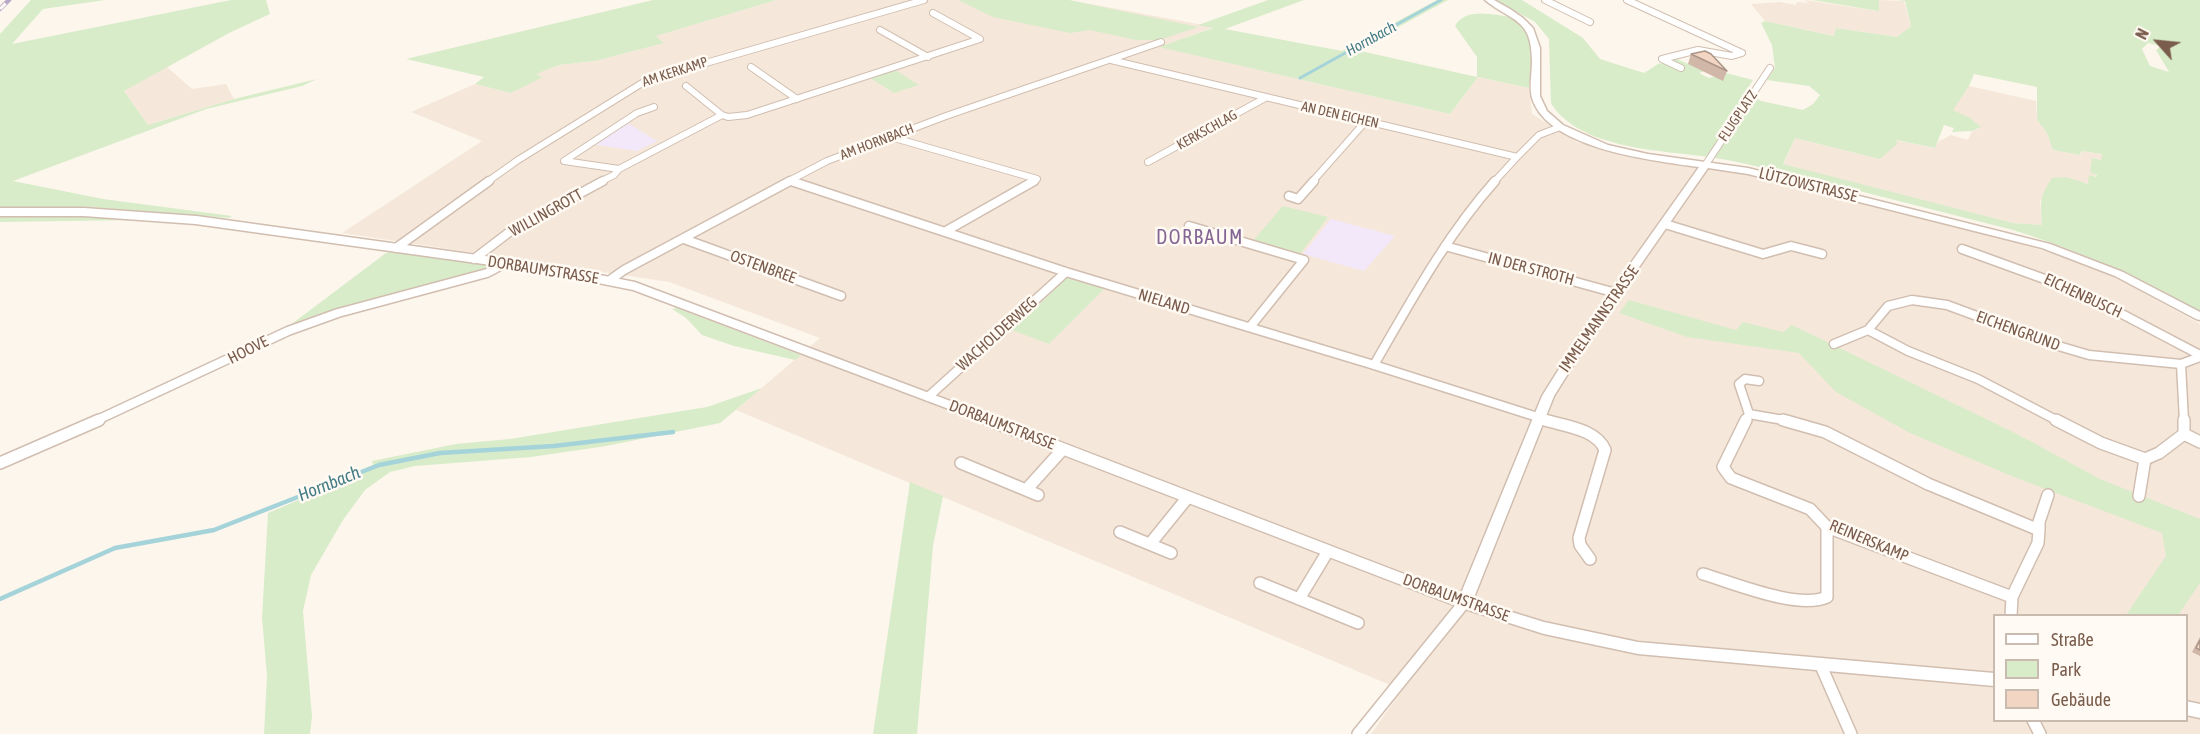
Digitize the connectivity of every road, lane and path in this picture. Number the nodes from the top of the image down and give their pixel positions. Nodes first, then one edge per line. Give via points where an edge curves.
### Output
1 (924, 0) edge
2 (1489, 0) edge
3 (1545, 0) edge
4 (1627, 0) edge
5 (933, 13) dead end
6 (1590, 22) dead end
7 (880, 30) dead end
8 (1161, 42) dead end
9 (928, 57) junction
10 (1111, 60) junction
11 (752, 67) dead end
12 (1681, 68) dead end
13 (1770, 68) dead end
14 (686, 86) dead end
15 (1265, 98) junction
16 (796, 99) junction
17 (654, 107) dead end
18 (722, 115) junction
19 (1366, 122) junction
20 (1560, 127) junction
21 (891, 137) junction
22 (1517, 158) junction
23 (1148, 162) dead end
24 (1706, 164) junction
25 (619, 169) junction
26 (791, 181) junction
27 (1289, 196) dead end
28 (0, 212) edge
29 (1665, 224) junction
30 (1189, 226) dead end
31 (946, 231) junction
32 (684, 239) junction
33 (1445, 246) junction
34 (396, 248) junction
35 (1962, 249) dead end
36 (1822, 254) dead end
37 (474, 259) junction
38 (506, 263) junction
39 (1066, 272) junction
40 (610, 280) junction
41 (1617, 293) junction
42 (841, 296) dead end
43 (2200, 317) edge
44 (1250, 327) junction
45 (1868, 330) junction
46 (1834, 344) dead end
47 (2200, 356) edge
48 (2181, 364) junction
49 (1374, 365) junction
50 (1759, 381) dead end
51 (928, 397) junction
52 (1749, 414) junction
53 (1540, 418) junction
54 (2184, 434) junction
55 (2200, 442) edge
56 (1063, 449) junction
57 (2145, 459) junction
58 (0, 463) edge
59 (961, 463) dead end
60 (1026, 490) junction
61 (1038, 495) dead end
62 (2048, 495) dead end
63 (2139, 496) dead end
64 (1188, 497) junction
65 (1827, 527) junction
66 (2039, 530) junction
67 (1119, 532) dead end
68 (1150, 544) junction
69 (1328, 551) junction
70 (1172, 553) dead end
71 (1590, 559) dead end
72 (1703, 574) dead end
73 (1260, 584) dead end
74 (2012, 597) junction
75 (1299, 599) junction
76 (1464, 603) junction
77 (2011, 614) edge
78 (1358, 623) dead end
79 (1821, 666) junction
80 (1993, 680) edge
81 (1358, 734) edge
82 (1851, 734) edge

1 - 34 street, AM KERKAMP via 646,80 518,160
2 - 20 street, LÜTZOWSTRASSE via 1531,29 1536,39 1536,96 1543,112
3 - 6 street
4 - 12 street via 1742,53 1732,56 1698,50 1662,59
5 - 9 street, WILLINGROTT via 980,39
7 - 9 street
8 - 10 street, AM HORNBACH
9 - 16 street, WILLINGROTT
10 - 15 street, AN DEN EICHEN
10 - 21 street, AM HORNBACH
11 - 16 street
13 - 24 street, FLUGPLATZ
14 - 18 street
15 - 19 street, AN DEN EICHEN
15 - 23 street, KERKSCHLAG
16 - 18 street, WILLINGROTT via 747,115
17 - 25 street, WILLINGROTT via 637,113 564,160
18 - 25 street, WILLINGROTT
19 - 22 street, AN DEN EICHEN
19 - 27 street via 1298,199
20 - 22 street via 1539,135
20 - 24 street, LÜTZOWSTRASSE via 1623,152
21 - 26 street, AM HORNBACH via 827,161
21 - 31 street via 1037,179
22 - 33 street via 1474,204
24 - 29 street, IMMELMANNSTRASSE
24 - 43 street, LÜTZOWSTRASSE via 1765,174 2046,246 2119,274
25 - 37 street, WILLINGROTT via 512,230
26 - 31 street, NIELAND
26 - 32 street, AM HORNBACH
28 - 34 street, DORBAUMSTRASSE via 146,215
29 - 36 street via 1763,254 1796,247
29 - 41 street, IMMELMANNSTRASSE
30 - 44 street via 1304,260
31 - 39 street, NIELAND
32 - 40 street, AM HORNBACH
32 - 42 street, OSTENBREE
33 - 41 street, IN DER STROTH
33 - 49 street
34 - 37 street, DORBAUMSTRASSE
35 - 47 street, EICHENBUSCH via 2061,285
37 - 38 street, DORBAUMSTRASSE
38 - 40 street, DORBAUMSTRASSE
38 - 58 street, HOOVE via 487,273 348,310 288,331
39 - 44 street, NIELAND
39 - 51 street, WACHOLDERWEG
40 - 51 street, DORBAUMSTRASSE via 682,302
41 - 53 street, IMMELMANNSTRASSE via 1561,374
44 - 49 street, NIELAND
45 - 46 street, EICHENGRUND
45 - 48 street, EICHENGRUND via 1888,306 1929,301 2089,355
45 - 57 street via 1979,380 2094,440
47 - 48 street, EICHENGRUND
48 - 54 street
49 - 53 street, NIELAND
50 - 52 street via 1745,379 1739,384
51 - 56 street, DORBAUMSTRASSE
52 - 65 street, REINERSKAMP via 1726,459 1725,472 1731,478 1810,509
52 - 66 street via 1825,432 1928,484
53 - 71 street via 1593,435 1605,450 1579,538
53 - 76 street, IMMELMANNSTRASSE
54 - 55 street
54 - 57 street
56 - 60 street
56 - 64 street, DORBAUMSTRASSE
57 - 63 street
59 - 60 street
60 - 61 street
62 - 66 street
64 - 68 street
64 - 69 street, DORBAUMSTRASSE
65 - 72 street via 1830,583 1827,597 1816,602 1747,588
65 - 74 street, REINERSKAMP
66 - 74 street via 2038,543
67 - 68 street
68 - 70 street
69 - 75 street
69 - 76 street, DORBAUMSTRASSE
73 - 75 street
74 - 77 street
75 - 78 street
76 - 79 street, DORBAUMSTRASSE via 1612,644
76 - 81 street
79 - 80 street, DORBAUMSTRASSE
79 - 82 street

